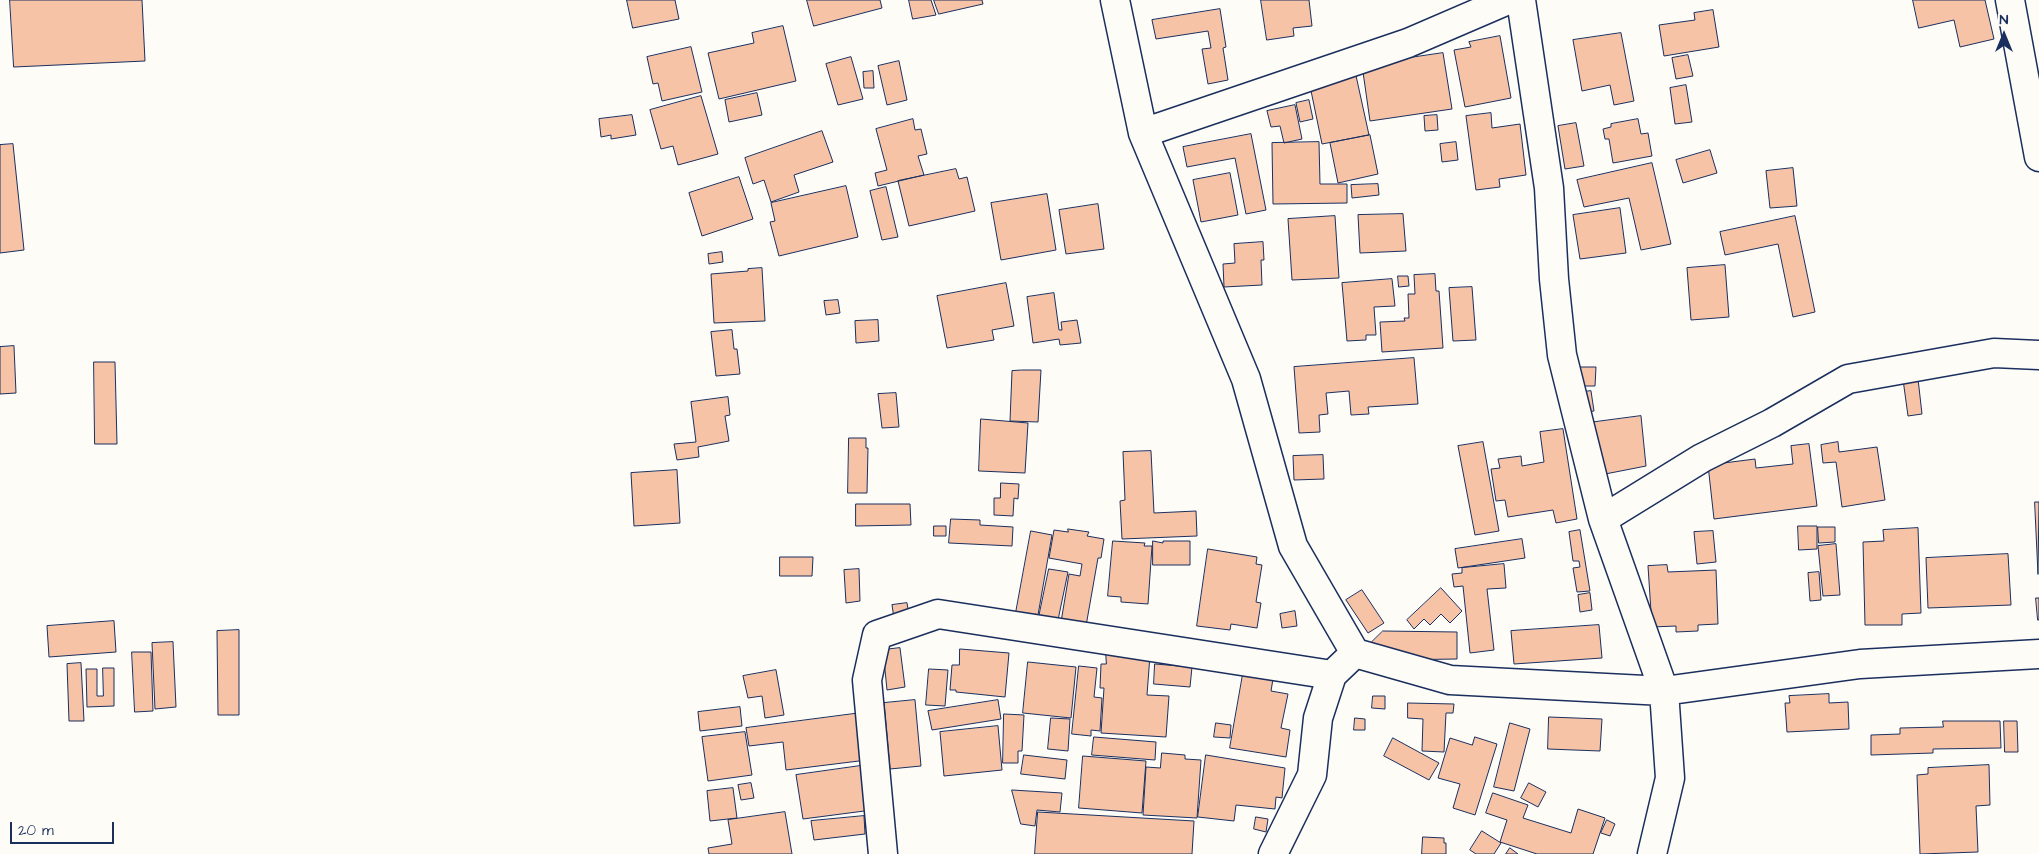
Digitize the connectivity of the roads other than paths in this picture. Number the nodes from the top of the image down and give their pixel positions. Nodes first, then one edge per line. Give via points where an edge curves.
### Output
1 (1114, 0) edge
2 (1508, 0) edge
3 (1521, 0) edge
4 (2010, 0) edge
5 (1143, 133) junction
6 (2039, 157) edge
7 (2039, 355) edge
8 (1603, 519) junction
9 (1355, 653) junction
10 (2039, 654) edge
11 (1332, 675) junction
12 (1664, 691) junction
13 (883, 854) edge
14 (1273, 854) edge
15 (1652, 854) edge

1 - 5 street
2 - 5 street via 1408,43
3 - 8 street via 1549,188 1562,355
4 - 6 street
5 - 9 street via 1246,379 1293,546
7 - 8 street via 1994,353 1848,379 1702,458
8 - 12 street
9 - 11 street
9 - 12 street via 1450,680
10 - 12 street via 1860,664
11 - 13 street via 938,614 877,635 867,680
11 - 14 street via 1318,718 1312,775
12 - 15 street via 1670,778

